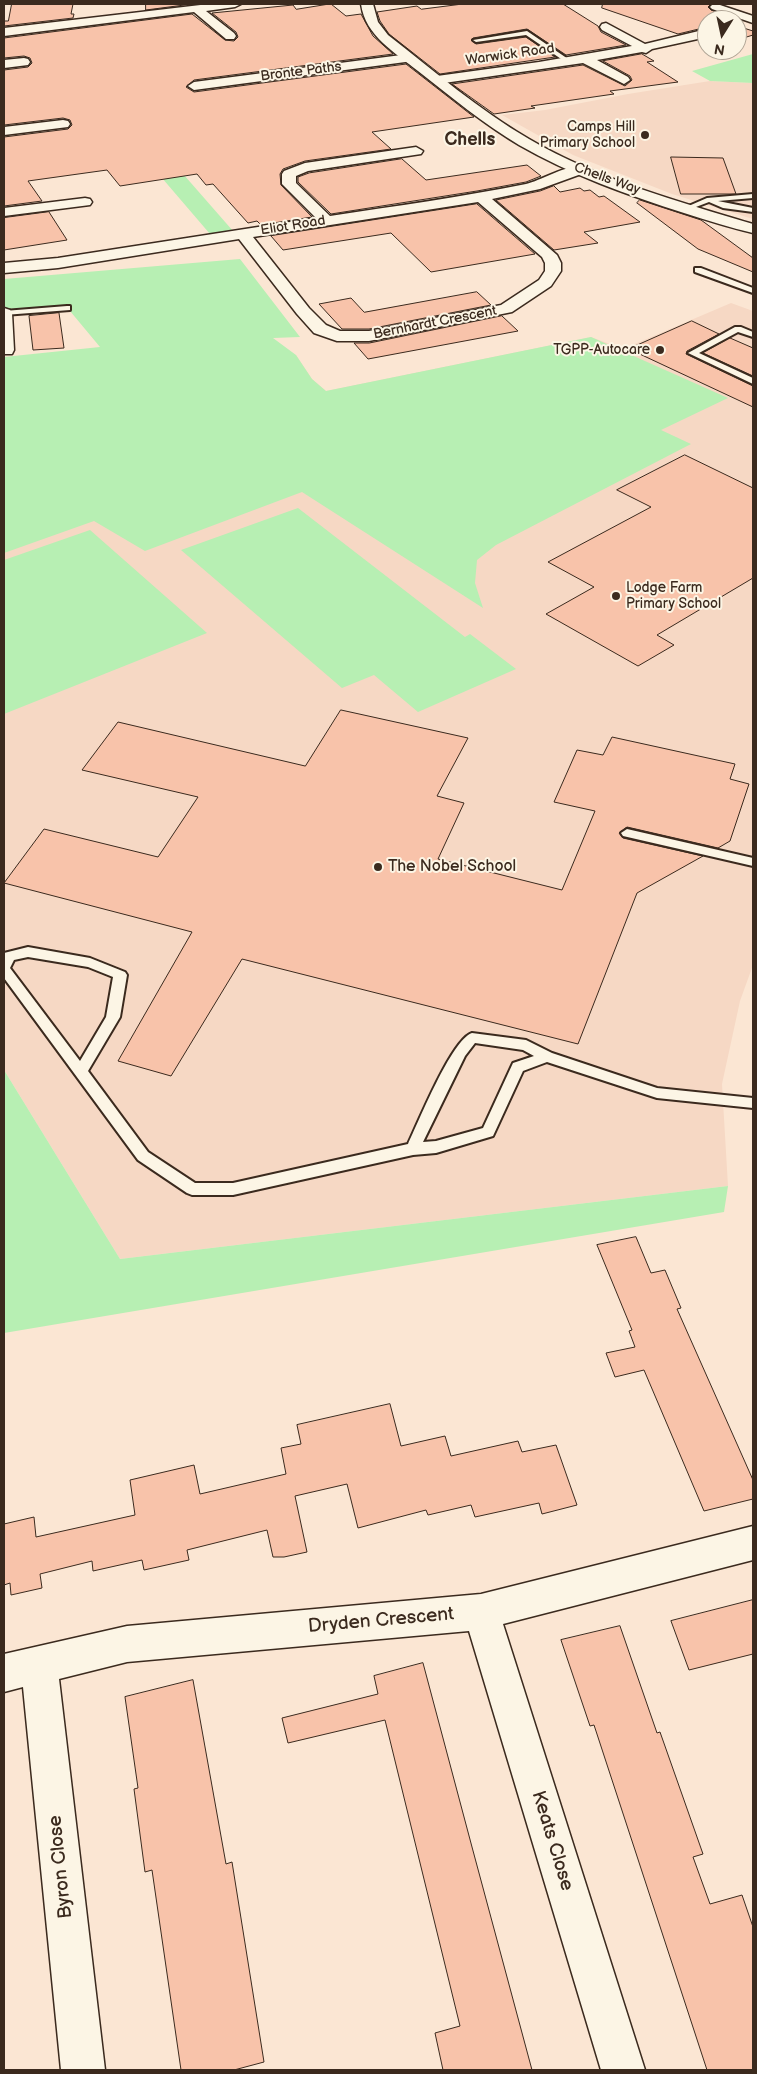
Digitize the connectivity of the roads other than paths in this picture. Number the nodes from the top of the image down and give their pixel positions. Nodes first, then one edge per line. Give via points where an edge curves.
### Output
1 (235, 4) edge
2 (367, 4) edge
3 (716, 7) dead end
4 (84, 8) dead end
5 (197, 10) junction
6 (753, 20) edge
7 (96, 21) junction
8 (606, 27) dead end
9 (4, 32) edge
10 (230, 36) dead end
11 (697, 36) edge
12 (476, 40) dead end
13 (646, 49) junction
14 (409, 58) junction
15 (586, 60) junction
16 (24, 62) dead end
17 (569, 62) junction
18 (4, 64) edge
19 (437, 80) junction
20 (624, 80) dead end
21 (194, 86) dead end
22 (63, 124) dead end
23 (4, 131) edge
24 (416, 151) dead end
25 (579, 170) junction
26 (481, 196) junction
27 (753, 196) edge
28 (707, 200) junction
29 (85, 202) dead end
30 (688, 208) junction
31 (753, 210) edge
32 (4, 212) edge
33 (327, 221) junction
34 (753, 229) edge
35 (243, 234) junction
36 (4, 268) edge
37 (698, 270) dead end
38 (753, 292) edge
39 (67, 308) dead end
40 (4, 313) edge
41 (753, 335) edge
42 (6, 350) dead end
43 (753, 381) edge
44 (628, 833) dead end
45 (753, 862) edge
46 (4, 968) edge
47 (547, 1057) junction
48 (80, 1072) junction
49 (753, 1103) edge
50 (413, 1150) junction
51 (753, 1543) edge
52 (481, 1612) junction
53 (21, 1669) edge
54 (83, 2070) edge
55 (623, 2070) edge

1 - 5 street
2 - 14 street, Chells Way via 374,26
3 - 6 street
4 - 7 street
5 - 7 street
5 - 10 street
7 - 9 street
8 - 13 street
11 - 13 street, Warwick Road
12 - 17 lane via 526,33
13 - 15 street, Warwick Road
14 - 19 street, Chells Way
14 - 21 street, Bronte Paths
15 - 17 street, Warwick Road
15 - 20 street
16 - 18 street
17 - 19 street, Warwick Road
19 - 25 street, Chells Way via 523,142
22 - 23 street
24 - 33 street via 305,167 289,174 289,184
25 - 26 street, Eliot Road via 535,186
25 - 30 street, Chells Way
26 - 33 street, Eliot Road
26 - 35 street, Bernhardt Crescent via 550,256 552,270 545,283 506,309 369,336 345,337 320,329
27 - 28 lane
28 - 30 lane
28 - 31 lane
29 - 32 street
30 - 34 street, Chells Way
33 - 35 street, Eliot Road
35 - 36 street, Eliot Road via 58,263
37 - 38 lane
39 - 40 lane
40 - 42 street
41 - 43 lane via 741,327 692,353
44 - 45 lane
46 - 48 lane
46 - 48 lane via 9,956 28,952 90,963 120,975 113,1017
47 - 49 lane via 657,1093
47 - 50 lane via 518,1067 488,1132 436,1148
47 - 50 lane via 526,1045 472,1038 459,1053
48 - 50 lane via 143,1156 192,1188 233,1189
51 - 52 street, Dryden Crescent
52 - 53 street, Dryden Crescent via 127,1644
52 - 55 street, Keats Close
53 - 54 street, Byron Close

